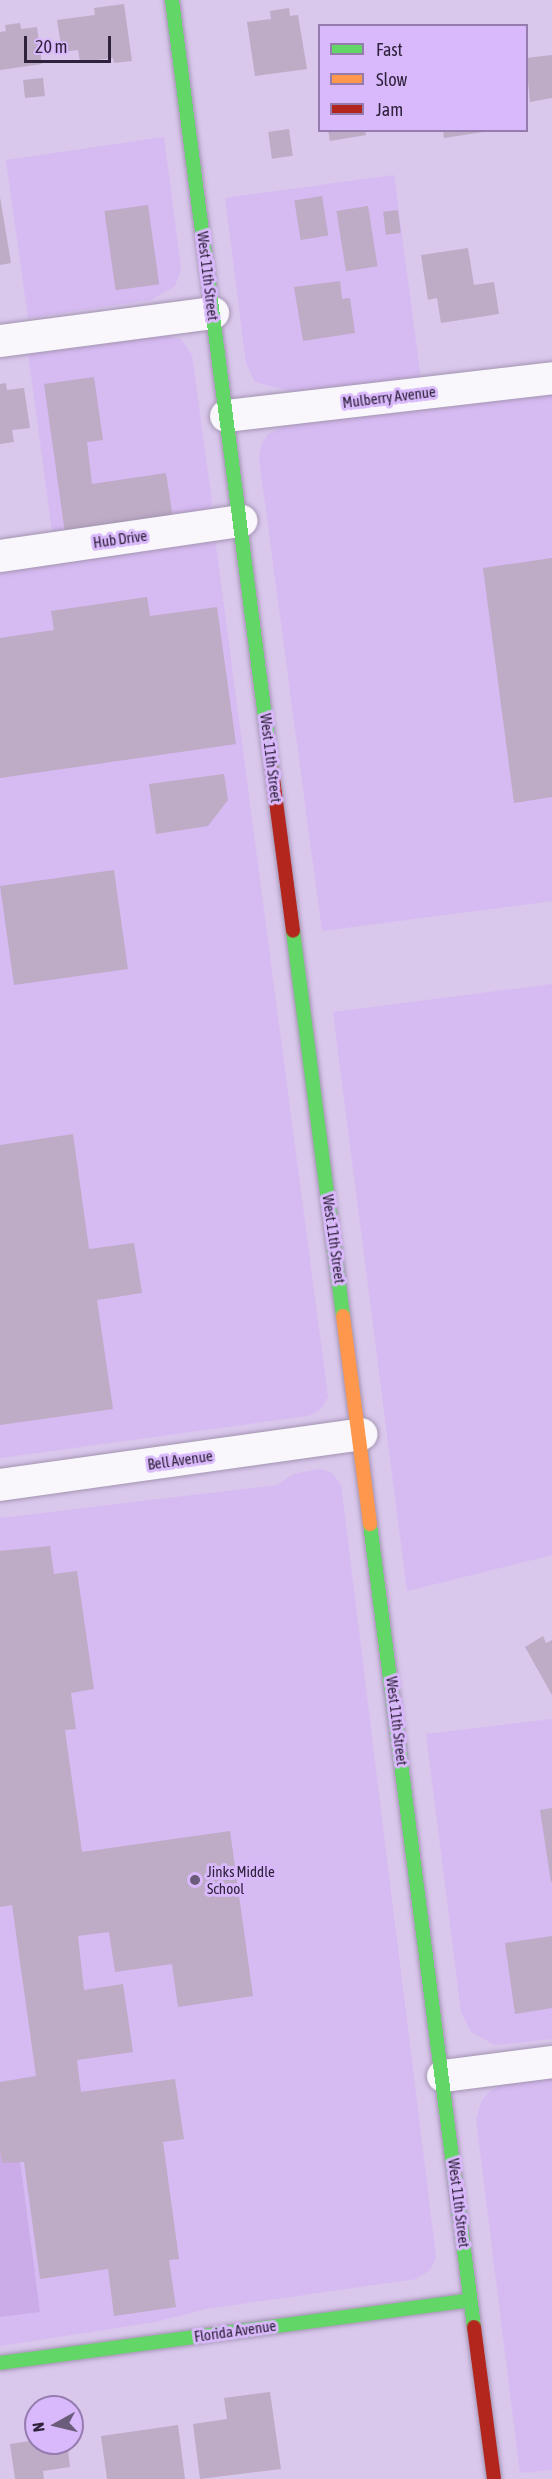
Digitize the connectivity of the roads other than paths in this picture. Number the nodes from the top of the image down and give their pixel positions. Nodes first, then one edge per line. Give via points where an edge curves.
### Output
1 (172, 0) edge
2 (213, 313) junction
3 (0, 341) edge
4 (552, 378) edge
5 (226, 416) junction
6 (241, 521) junction
7 (0, 556) edge
8 (361, 1434) junction
9 (0, 1485) edge
10 (552, 2062) edge
11 (443, 2076) junction
12 (470, 2300) junction
13 (0, 2363) edge
14 (494, 2479) edge

1 - 2 main road, West 11th Street
2 - 3 street
2 - 5 main road, West 11th Street
4 - 5 street, Mulberry Avenue
5 - 6 main road, West 11th Street
6 - 7 street, Hub Drive
6 - 8 main road, West 11th Street
8 - 9 street, Bell Avenue
8 - 11 main road, West 11th Street
10 - 11 street
11 - 12 main road, West 11th Street
12 - 13 main road, Florida Avenue
12 - 14 main road, West 11th Street

